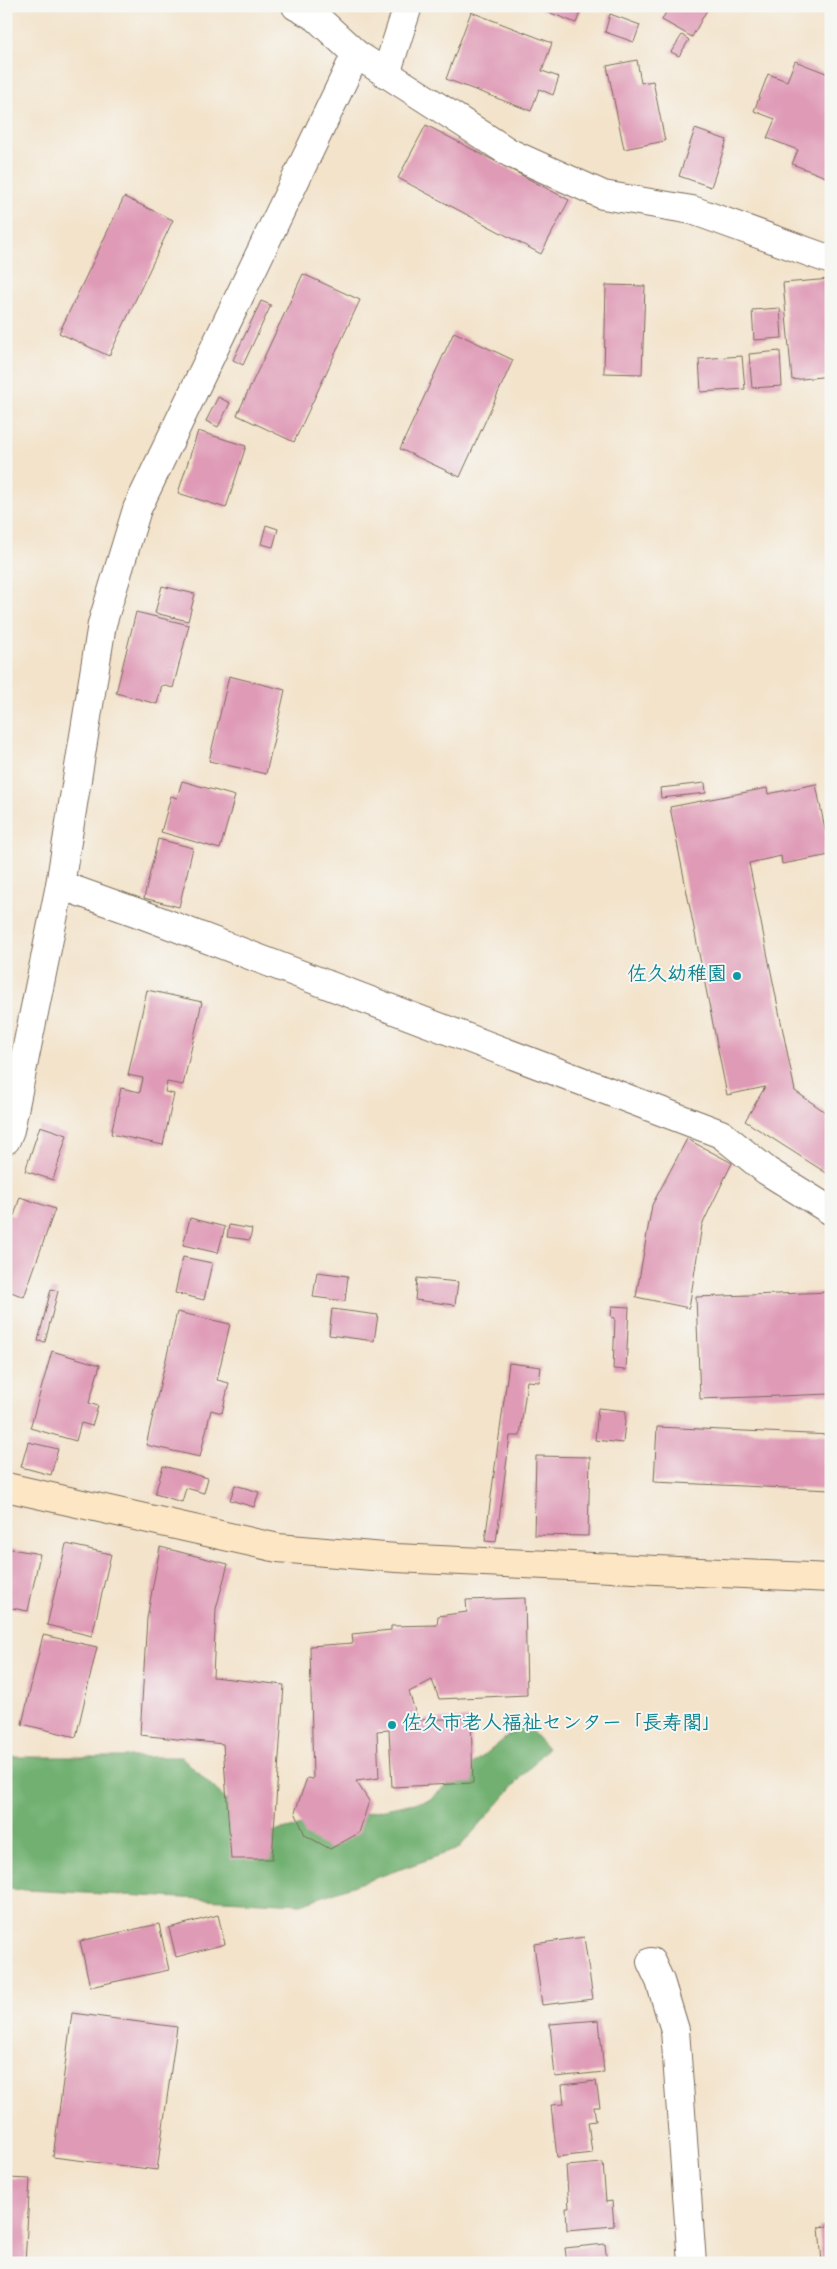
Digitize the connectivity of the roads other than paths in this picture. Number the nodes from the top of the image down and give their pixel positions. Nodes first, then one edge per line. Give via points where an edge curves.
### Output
1 (296, 6) edge
2 (408, 6) edge
3 (356, 54) junction
4 (386, 74) junction
5 (831, 260) edge
6 (60, 885) junction
7 (6, 1140) edge
8 (831, 1211) edge
9 (6, 1487) edge
10 (831, 1578) edge
11 (651, 1962) dead end
12 (692, 2263) edge

1 - 3 street via 316,17
2 - 4 street
3 - 4 street
3 - 6 street via 137,509 102,624
4 - 5 street via 510,153 603,195 692,210
6 - 7 street
6 - 8 street via 721,1134 767,1171
9 - 10 street via 278,1548 396,1558
11 - 12 street via 675,2030

